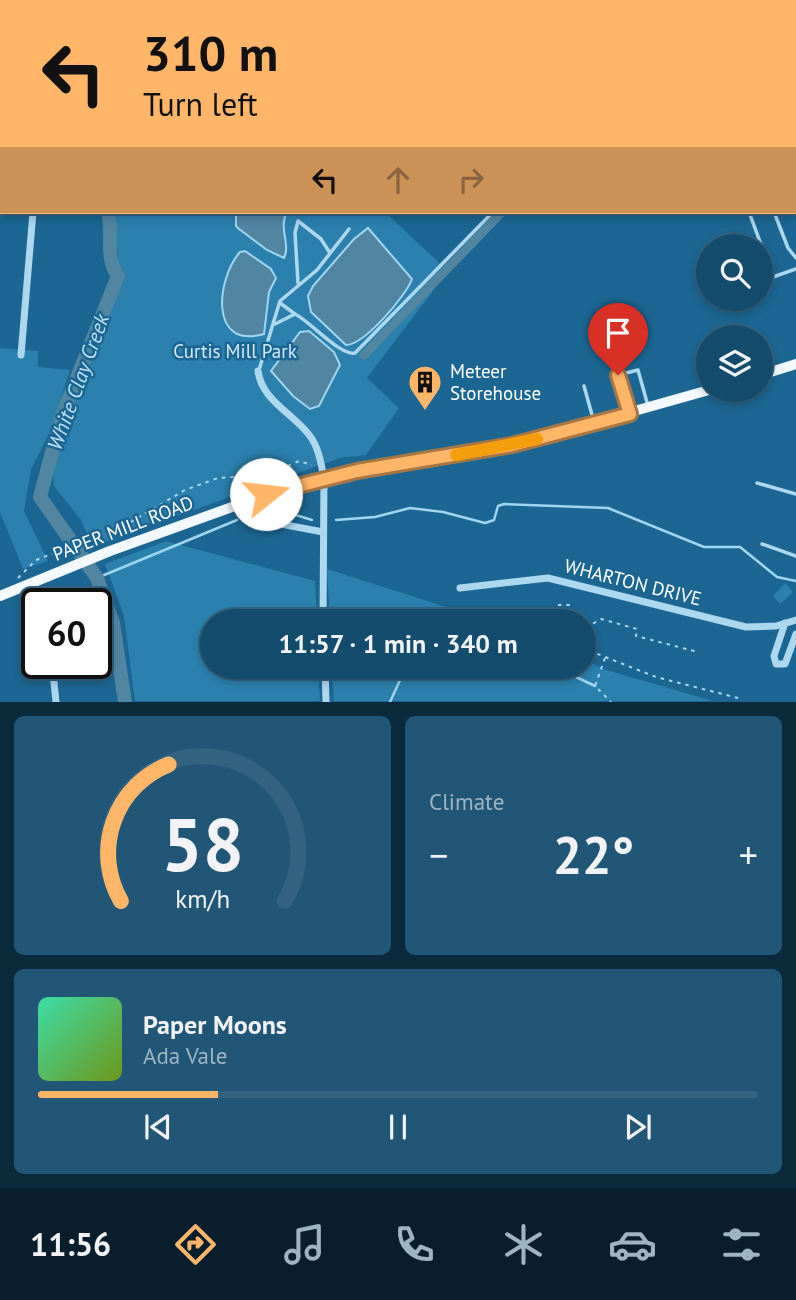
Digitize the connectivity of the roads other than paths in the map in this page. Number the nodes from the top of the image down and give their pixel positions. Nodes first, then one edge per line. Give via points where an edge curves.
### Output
1 (33, 214) edge
2 (491, 214) edge
3 (750, 214) edge
4 (775, 214) edge
5 (349, 229) dead end
6 (330, 253) junction
7 (796, 258) edge
8 (796, 269) edge
9 (298, 283) junction
10 (280, 303) junction
11 (295, 314) junction
12 (275, 324) junction
13 (21, 355) dead end
14 (796, 364) edge
15 (773, 371) edge
16 (258, 372) joint
17 (584, 386) dead end
18 (696, 394) edge
19 (649, 408) junction
20 (630, 414) junction
21 (594, 424) junction
22 (324, 478) junction
23 (757, 483) dead end
24 (796, 494) edge
25 (254, 519) dead end
26 (323, 532) junction
27 (762, 544) dead end
28 (796, 556) edge
29 (21, 582) junction
30 (460, 587) dead end
31 (24, 588) edge
32 (0, 596) edge
33 (323, 609) edge
34 (796, 620) edge
35 (785, 623) junction
36 (796, 634) edge
37 (54, 679) edge
38 (325, 679) edge
39 (56, 702) edge
40 (326, 702) edge

1 - 13 street
2 - 11 lane via 355,353 343,352
3 - 8 lane via 773,277
4 - 7 lane
5 - 6 lane
6 - 9 lane
6 - 9 lane via 321,239 298,221
9 - 10 lane
10 - 11 lane
10 - 12 lane
11 - 12 lane
12 - 16 lane
14 - 15 main road
16 - 22 street via 264,391 311,437
17 - 21 lane
18 - 19 main road, PAPER MILL ROAD
19 - 20 main road, PAPER MILL ROAD
19 - 20 lane via 638,370 618,375
20 - 21 main road, PAPER MILL ROAD
21 - 22 main road, PAPER MILL ROAD via 512,445
22 - 26 street
22 - 29 main road, PAPER MILL ROAD via 247,500
23 - 24 lane
25 - 26 street
26 - 33 street
27 - 28 lane
29 - 31 street
29 - 32 main road, PAPER MILL ROAD
30 - 35 street, WHARTON DRIVE via 548,578 746,627
34 - 35 street, WHARTON DRIVE
35 - 36 street via 774,656 776,664 785,664
37 - 39 street
38 - 40 street

